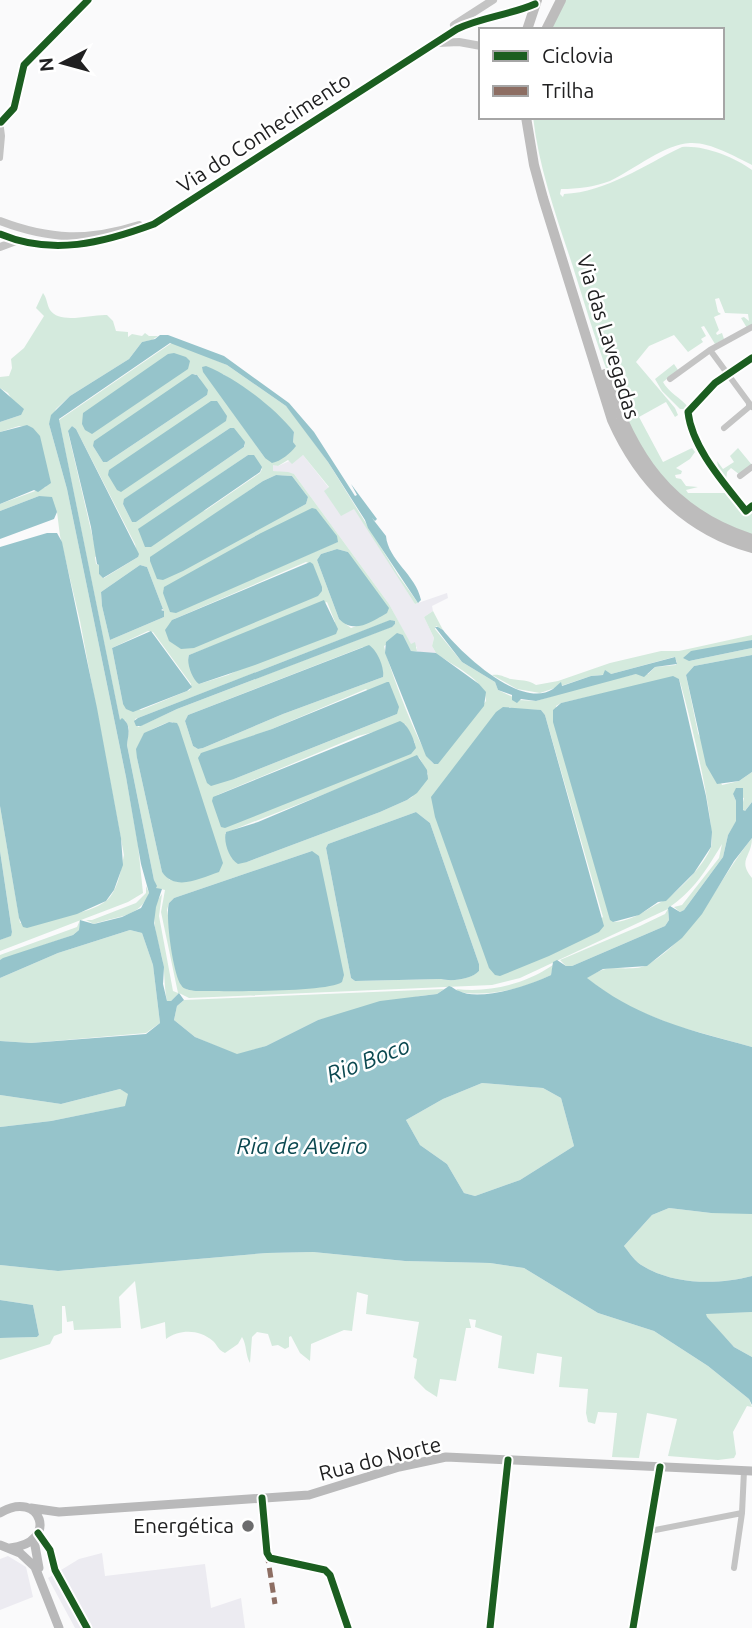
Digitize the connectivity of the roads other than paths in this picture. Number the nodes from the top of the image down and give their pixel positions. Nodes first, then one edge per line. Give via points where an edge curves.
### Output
1 (88, 0) edge
2 (493, 0) edge
3 (561, 0) edge
4 (538, 1) edge
5 (528, 28) edge
6 (547, 28) edge
7 (435, 43) junction
8 (479, 46) edge
9 (526, 119) edge
10 (531, 119) edge
11 (1, 121) edge
12 (0, 158) edge
13 (0, 221) edge
14 (0, 234) edge
15 (16, 241) junction
16 (0, 247) edge
17 (752, 327) edge
18 (710, 349) junction
19 (752, 358) edge
20 (727, 374) junction
21 (670, 379) dead end
22 (750, 405) edge
23 (622, 421) junction
24 (724, 428) dead end
25 (752, 467) edge
26 (740, 476) dead end
27 (660, 494) junction
28 (752, 506) edge
29 (746, 511) junction
30 (752, 519) edge
31 (752, 544) edge
32 (509, 1460) junction
33 (660, 1467) junction
34 (748, 1471) edge
35 (262, 1498) junction
36 (30, 1508) junction
37 (59, 1511) junction
38 (0, 1513) edge
39 (742, 1513) junction
40 (650, 1531) junction
41 (38, 1533) junction
42 (4, 1549) edge
43 (734, 1568) dead end
44 (43, 1584) junction
45 (60, 1625) edge
46 (87, 1628) edge
47 (348, 1628) edge
48 (490, 1628) edge
49 (633, 1628) edge

1 - 11 street via 24,65 14,108
2 - 13 street, Via do Conhecimento via 152,220 78,237 48,236
3 - 6 main road
4 - 5 main road
4 - 7 street, Via do Conhecimento via 504,16 467,24
7 - 8 street
7 - 15 street, Via do Conhecimento via 154,224 86,244 44,246
9 - 27 main road, Via das Lavegadas via 534,165 612,420
10 - 23 main road, Via das Lavegadas via 538,168
11 - 12 street
14 - 15 street, Via do Conhecimento
15 - 16 street
17 - 18 street
18 - 20 street
18 - 21 street
19 - 20 street
20 - 22 street
20 - 29 street via 688,412 689,423
22 - 24 street
23 - 27 main road via 627,441
23 - 31 main road, Via das Lavegadas via 641,456 672,495
25 - 26 street
27 - 31 main road via 713,528
28 - 29 street
29 - 30 street
32 - 33 main road, Rua do Norte
32 - 35 main road, Rua do Norte via 446,1457 327,1491
32 - 48 street
33 - 34 main road, Rua do Norte
33 - 40 street
34 - 39 street
35 - 37 main road, Rua do Norte
35 - 47 street via 267,1553 330,1574
36 - 37 main road, Rua do Norte
36 - 38 main road, Rua do Norte via 16,1506
36 - 41 main road via 40,1519
37 - 41 main road
39 - 40 street
39 - 43 street
40 - 49 street
41 - 42 main road via 26,1545
41 - 44 main road
41 - 46 street
42 - 44 main road via 30,1560
44 - 45 main road

